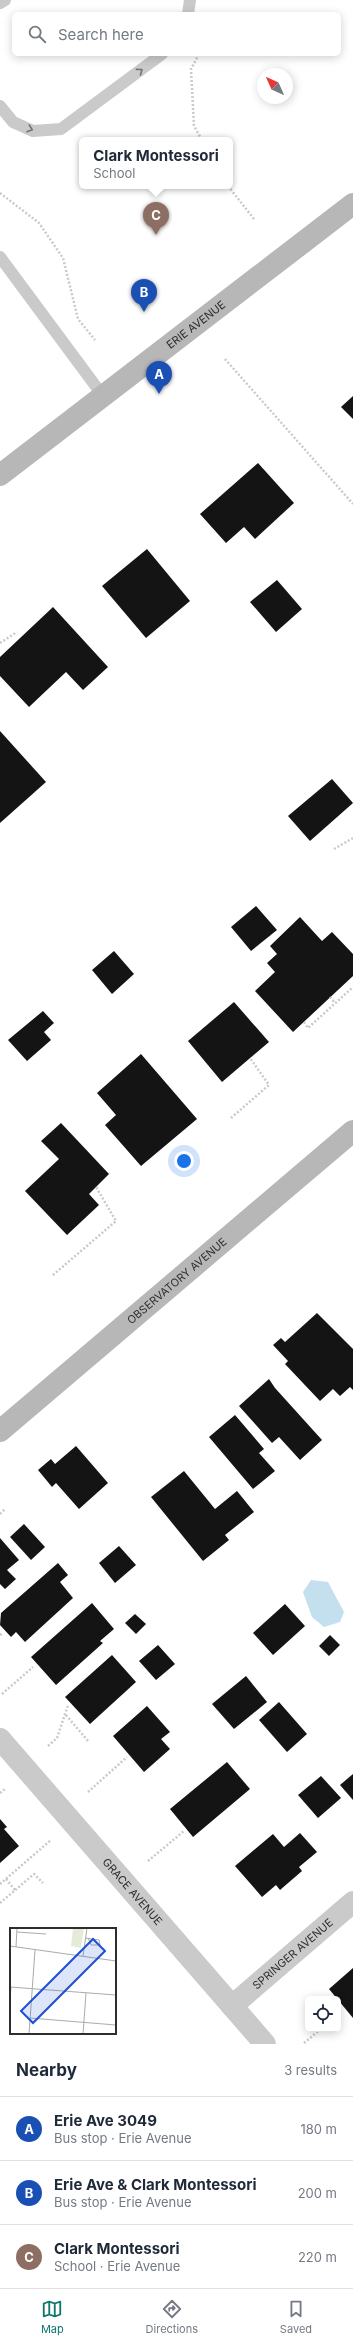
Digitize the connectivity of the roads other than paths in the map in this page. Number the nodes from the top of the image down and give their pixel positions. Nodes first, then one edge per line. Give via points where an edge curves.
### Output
1 (4, 0) edge
2 (190, 0) edge
3 (0, 3) edge
4 (188, 12) edge
5 (159, 56) edge
6 (0, 106) edge
7 (353, 204) edge
8 (0, 256) edge
9 (103, 396) junction
10 (0, 475) edge
11 (353, 1131) edge
12 (0, 1431) edge
13 (0, 1739) edge
14 (353, 1902) edge
15 (232, 2006) junction
16 (265, 2044) edge

1 - 3 lane
2 - 4 lane
6 -> 5 lane via 13,122 33,131 61,129
7 - 9 street, ERIE AVENUE
8 - 9 lane
9 - 10 street, ERIE AVENUE
11 - 12 street, OBSERVATORY AVENUE
13 - 15 street, GRACE AVENUE
14 - 15 street, SPRINGER AVENUE
15 - 16 street, GRACE AVENUE

